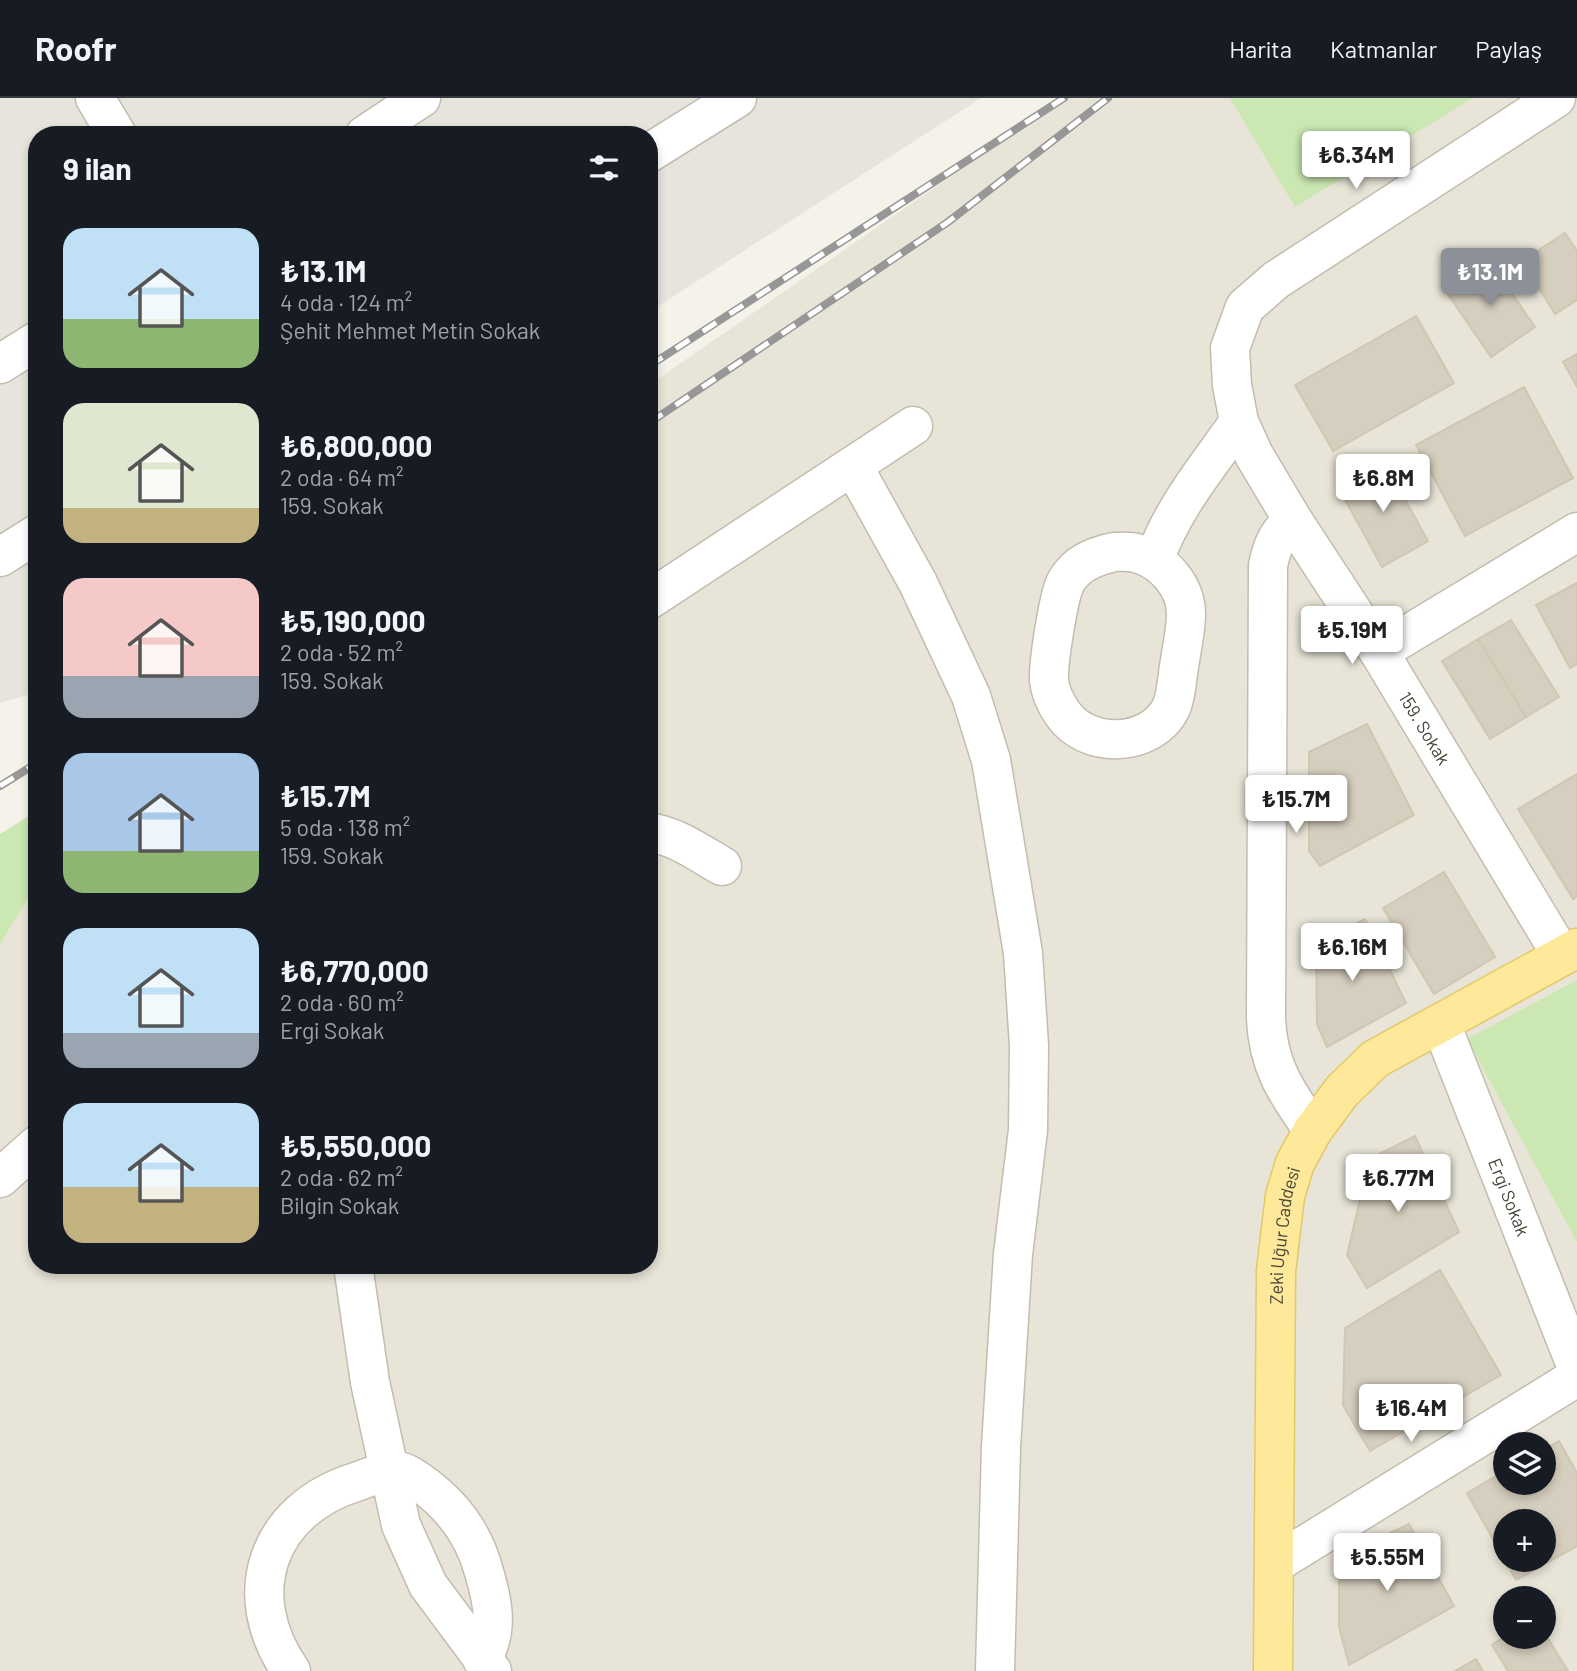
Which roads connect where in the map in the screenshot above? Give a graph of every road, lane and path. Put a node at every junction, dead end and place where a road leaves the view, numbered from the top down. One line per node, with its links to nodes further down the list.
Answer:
1 (95, 98): 5 (street)
2 (421, 98): 6 (street)
3 (737, 98): 7 (street)
4 (1556, 98): 10 (street, 159. Sokak)
5 (112, 126)
6 (379, 126)
7 (658, 147)
8 (28, 347): 9 (street)
9 (0, 364)
10 (1239, 422): 13 (street, 159. Sokak); 17 (street)
11 (913, 426): 12 (street)
12 (853, 466): 18 (street); 34 (street)
13 (1294, 522): 19 (street, 159. Sokak); 24 (street)
14 (1577, 532): 19 (street)
15 (28, 540): 16 (street)
16 (0, 557)
17 (1154, 560): 17 (street)
18 (658, 594)
19 (1379, 652): 22 (street, 159. Sokak)
20 (658, 833): 21 (street)
21 (722, 866)
22 (1570, 952): 23 (main road, Zeki Uğur Caddesi)
23 (1441, 1024): 24 (main road, Zeki Uğur Caddesi); 28 (street, Ergi Sokak)
24 (1313, 1130): 31 (main road, Zeki Uğur Caddesi)
25 (28, 1153): 26 (street)
26 (0, 1178)
27 (353, 1274): 30 (street)
28 (1577, 1368)
29 (1577, 1377): 31 (street)
30 (388, 1472): 32 (street); 32 (street); 33 (street)
31 (1276, 1563): 35 (main road, Zeki Uğur Caddesi)
32 (487, 1665)
33 (291, 1671)
34 (995, 1671)
35 (1273, 1671)

